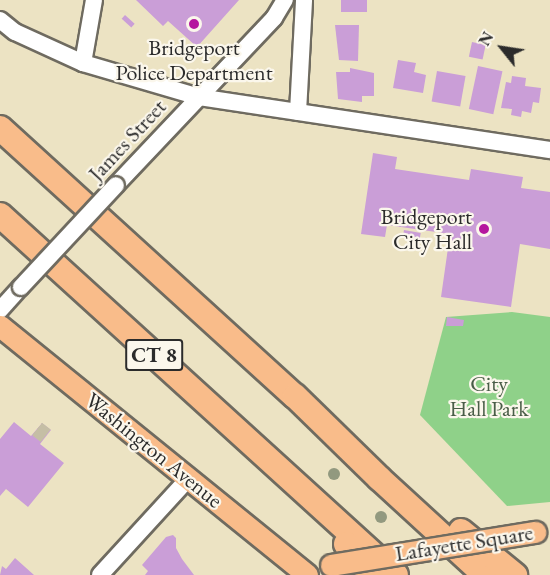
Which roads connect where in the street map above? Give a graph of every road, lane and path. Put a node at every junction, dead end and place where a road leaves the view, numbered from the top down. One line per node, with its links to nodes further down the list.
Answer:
1 (94, 0): 5 (street)
2 (285, 0): 6 (street, James Street)
3 (304, 0): 7 (street)
4 (0, 20): 5 (street)
5 (83, 63): 6 (street)
6 (199, 97): 7 (street); 11 (street, James Street, bridge)
7 (298, 111): 9 (street)
8 (0, 128): 13 (highway, CT 8)
9 (550, 150)
10 (0, 215): 15 (highway, CT 8)
11 (0, 310)
12 (0, 326): 14 (main road, Washington Avenue)
13 (295, 396): 21 (highway, CT 8); 22 (highway)
14 (189, 478): 17 (street); 18 (main road, Washington Avenue)
15 (308, 495): 19 (highway); 20 (highway, CT 8)
16 (542, 530): 18 (main road, Lafayette Square, bridge)
17 (100, 575)
18 (308, 575)
19 (370, 575)
20 (396, 575)
21 (485, 575)
22 (514, 575)

